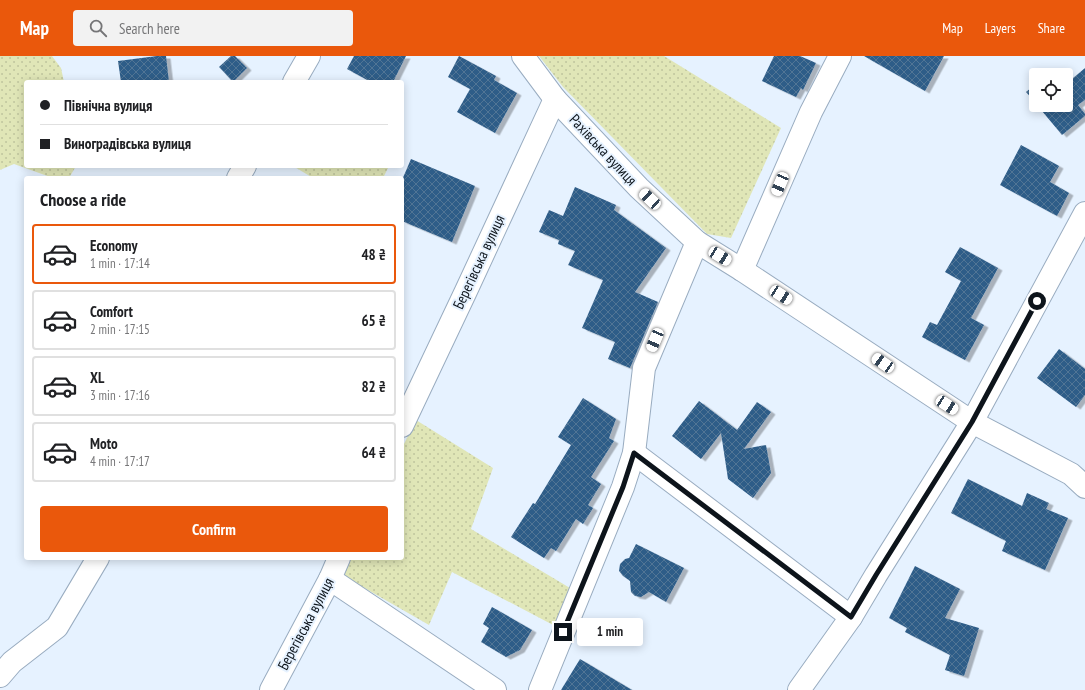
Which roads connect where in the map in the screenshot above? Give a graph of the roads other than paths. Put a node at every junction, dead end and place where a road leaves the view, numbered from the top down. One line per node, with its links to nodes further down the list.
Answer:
1 (309, 56): 4 (street)
2 (523, 56): 5 (street, Рахівська вулиця)
3 (840, 56): 8 (street)
4 (295, 80)
5 (555, 99): 7 (street, Рахівська вулиця); 9 (street, Берегівська вулиця)
6 (1085, 213): 10 (street)
7 (697, 242): 8 (street, Рахівська вулиця); 11 (street)
8 (742, 270): 10 (street, Рахівська вулиця)
9 (404, 422)
10 (972, 422): 12 (street, Рахівська вулиця); 16 (street)
11 (634, 453): 16 (street); 20 (street)
12 (1085, 487)
13 (97, 560): 17 (street)
14 (338, 560): 15 (street, Берегівська вулиця)
15 (330, 578): 18 (street, Берегівська вулиця); 19 (street)
16 (851, 617): 21 (street)
17 (0, 676)
18 (271, 690)
19 (495, 690)
20 (540, 690)
21 (799, 690)

